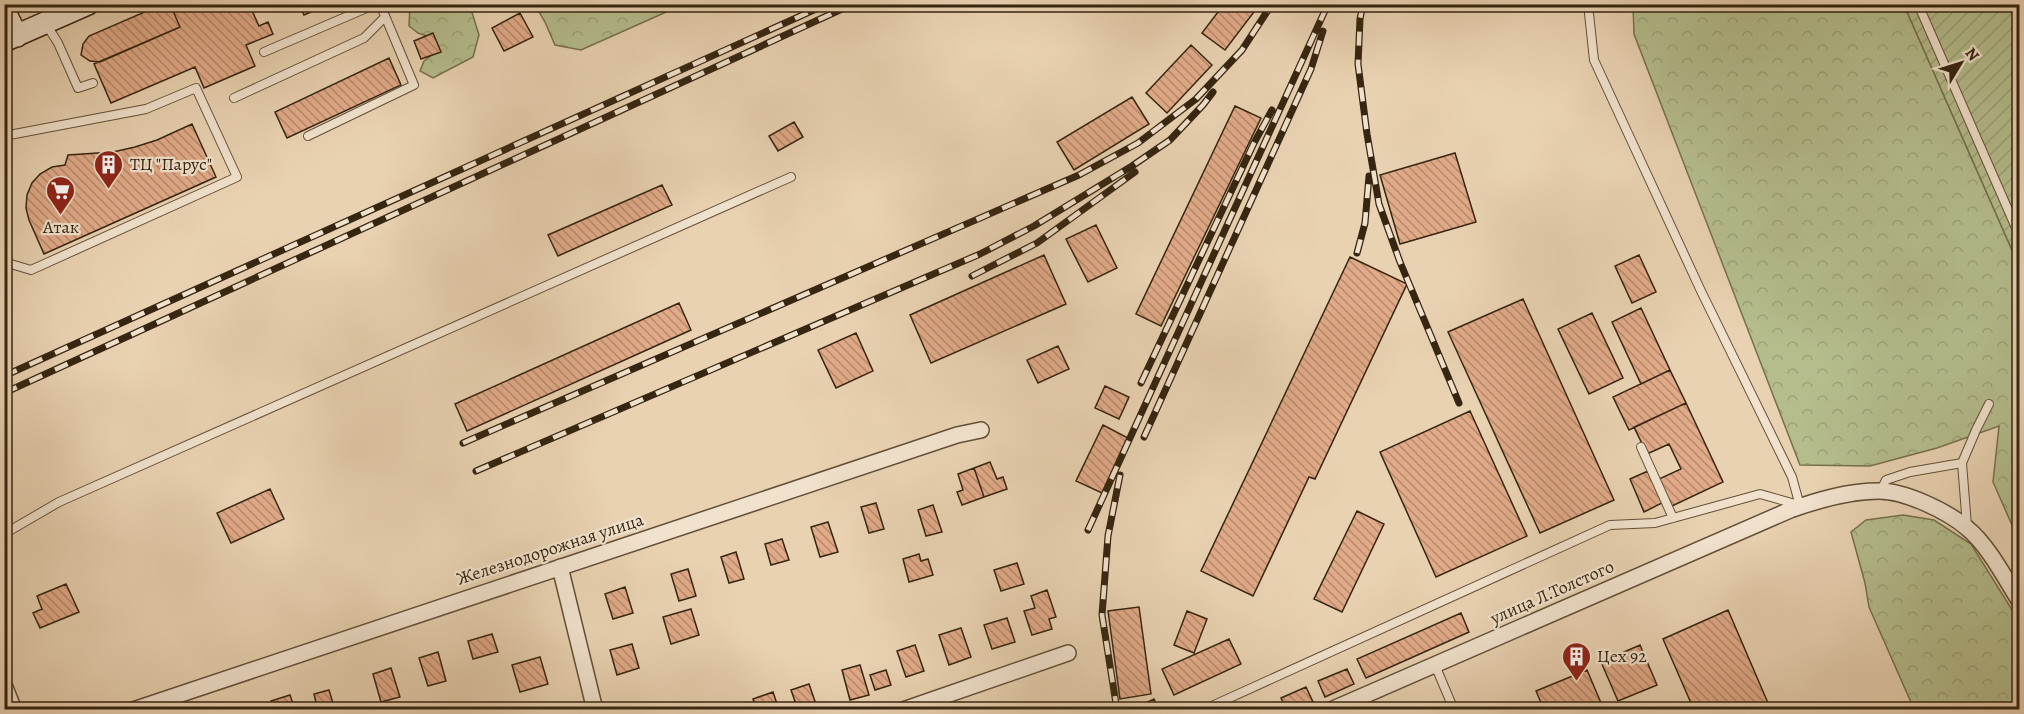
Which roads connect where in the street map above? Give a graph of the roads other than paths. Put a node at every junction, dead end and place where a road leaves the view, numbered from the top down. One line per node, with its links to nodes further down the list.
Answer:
1 (88, 4): 7 (street)
2 (378, 4): 6 (lane); 9 (lane)
3 (1588, 4): 22 (lane)
4 (1918, 4): 15 (lane)
5 (4, 10): 8 (street)
6 (385, 17): 11 (lane); 13 (lane)
7 (45, 23): 8 (street); 10 (lane)
8 (11, 39)
9 (264, 51)
10 (93, 83)
11 (234, 98)
12 (4, 136): 16 (lane)
13 (308, 136)
14 (791, 177): 25 (lane)
15 (2019, 237)
16 (4, 262)
17 (1989, 404): 20 (lane)
18 (981, 430): 26 (street, Железнодорожная улица)
19 (1641, 447): 23 (lane)
20 (1962, 463): 21 (lane); 24 (lane)
21 (1880, 491): 22 (street, улица Л.Толстого); 24 (street, улица Л.Толстого)
22 (1795, 508): 23 (lane); 29 (street, улица Л.Толстого)
23 (1673, 518): 35 (lane)
24 (1967, 528): 27 (street, улица Л.Толстого)
25 (4, 534)
26 (560, 567): 32 (street, Железнодорожная улица); 33 (street)
27 (2019, 602)
28 (1068, 653): 34 (street)
29 (1435, 665): 36 (street, улица Л.Толстого); 37 (lane)
30 (4, 685): 31 (street)
31 (14, 710)
32 (132, 710)
33 (595, 710)
34 (903, 710)
35 (1203, 710)
36 (1330, 710)
37 (1454, 710)

